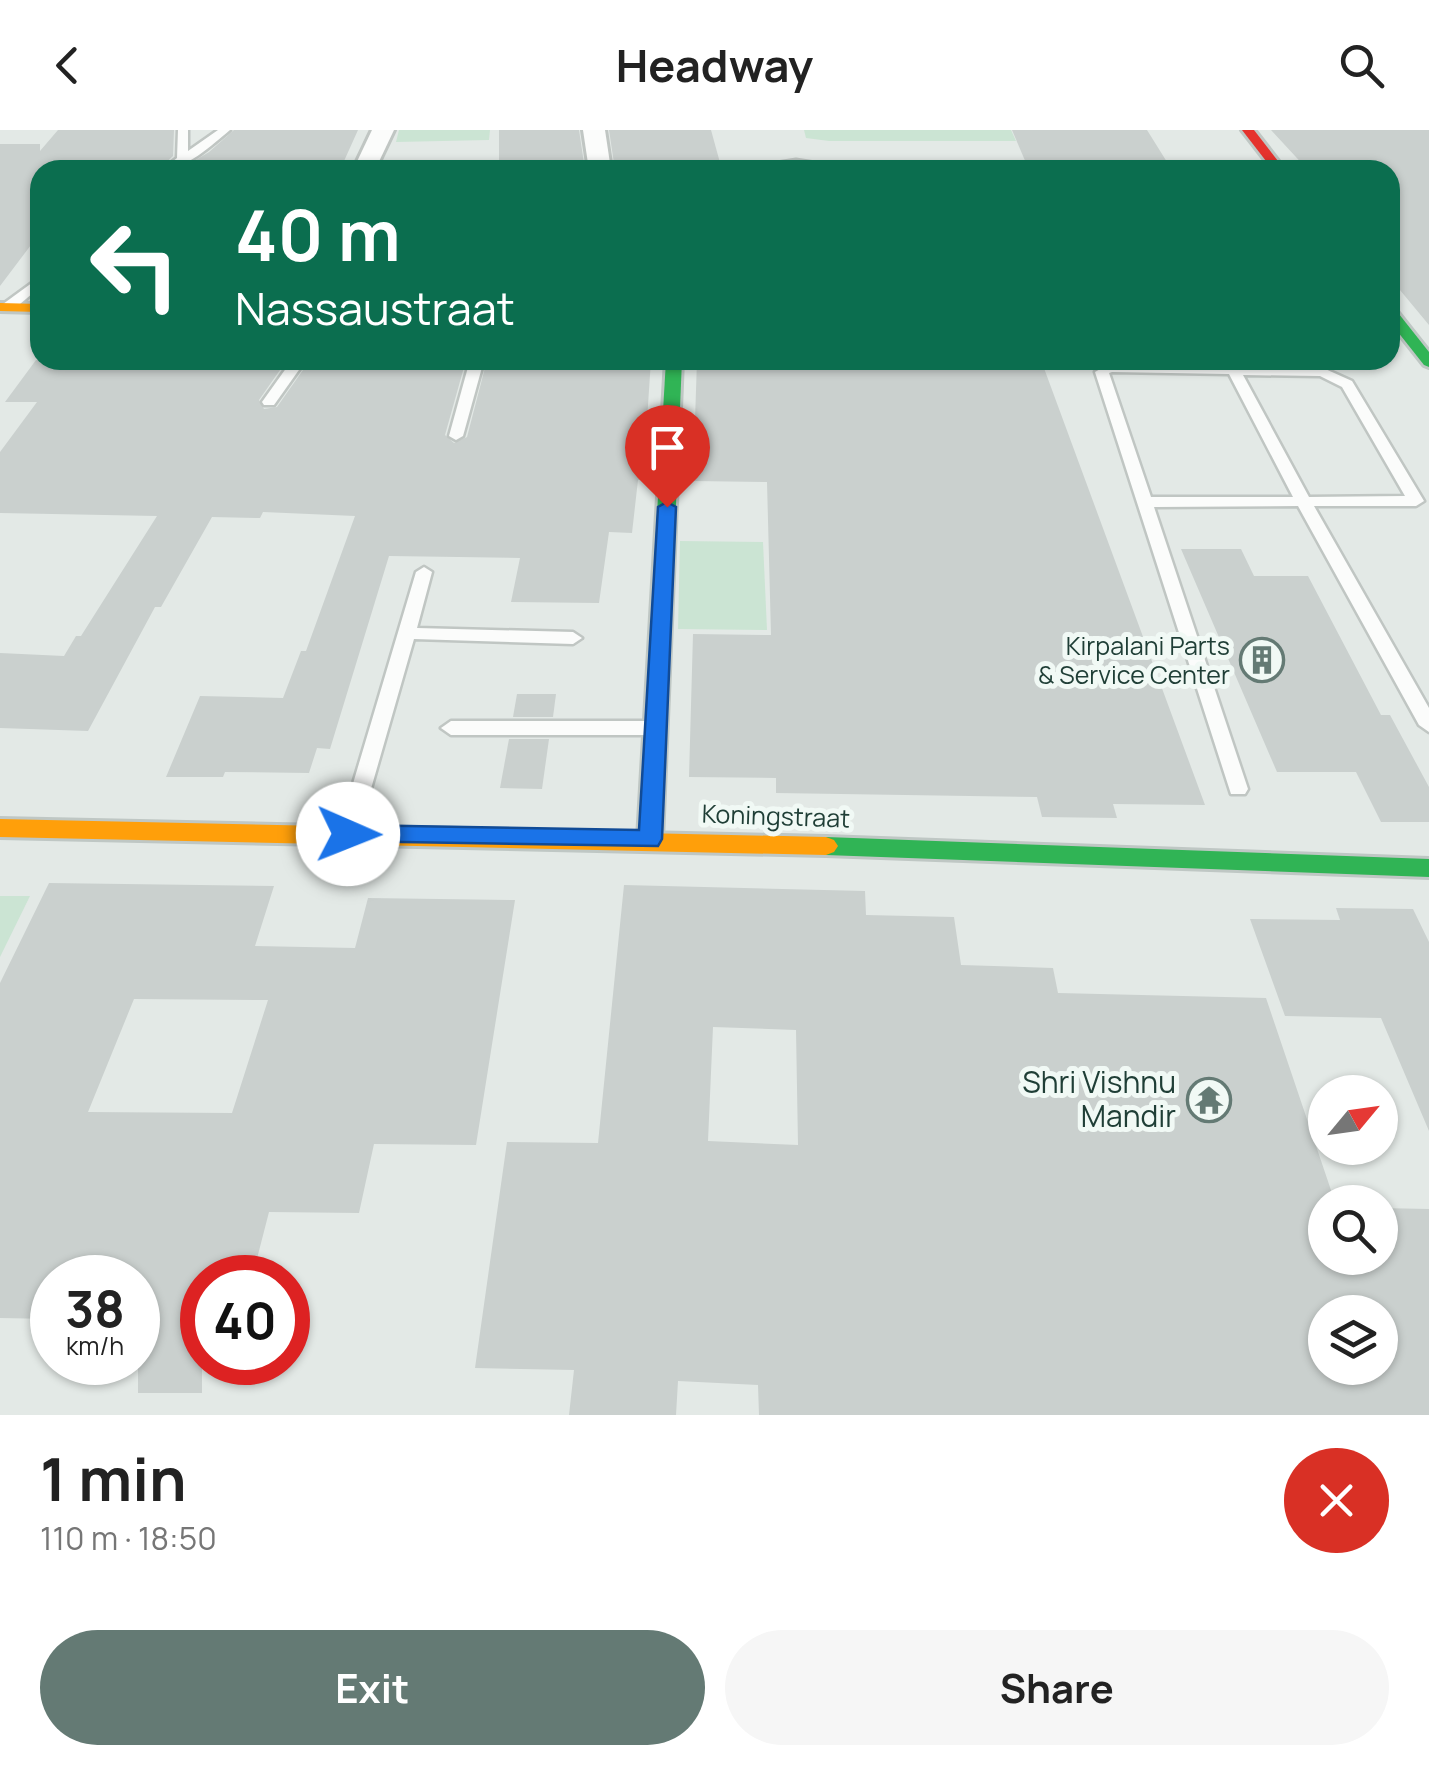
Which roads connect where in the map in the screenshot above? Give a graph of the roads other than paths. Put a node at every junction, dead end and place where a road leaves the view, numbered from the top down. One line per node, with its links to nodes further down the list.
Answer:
1 (183, 130): 6 (lane)
2 (225, 130): 6 (lane)
3 (383, 130): 7 (street)
4 (594, 130): 8 (street)
5 (1248, 130): 9 (street)
6 (182, 160)
7 (369, 160)
8 (598, 160)
9 (1271, 160)
10 (30, 288): 11 (lane)
11 (4, 307): 12 (street)
12 (30, 308)
13 (1400, 325): 15 (street)
14 (1400, 330): 16 (street)
15 (1429, 331)
16 (1429, 362)
17 (292, 370): 22 (lane)
18 (474, 370): 23 (lane)
19 (674, 370): 32 (street)
20 (1105, 370): 26 (lane)
21 (1234, 370): 24 (lane); 25 (lane)
22 (270, 402)
23 (456, 436)
24 (1303, 501): 25 (lane); 26 (lane); 30 (lane)
25 (1423, 501)
26 (1145, 502): 33 (lane)
27 (424, 572): 28 (lane)
28 (406, 632): 29 (lane); 35 (lane)
29 (573, 638)
30 (1429, 724)
31 (452, 728): 32 (lane)
32 (656, 728): 36 (street)
33 (1238, 788)
34 (0, 828): 35 (street, Koningstraat)
35 (348, 834): 36 (street, Koningstraat)
36 (650, 839): 37 (street, Koningstraat)
37 (1429, 868)

